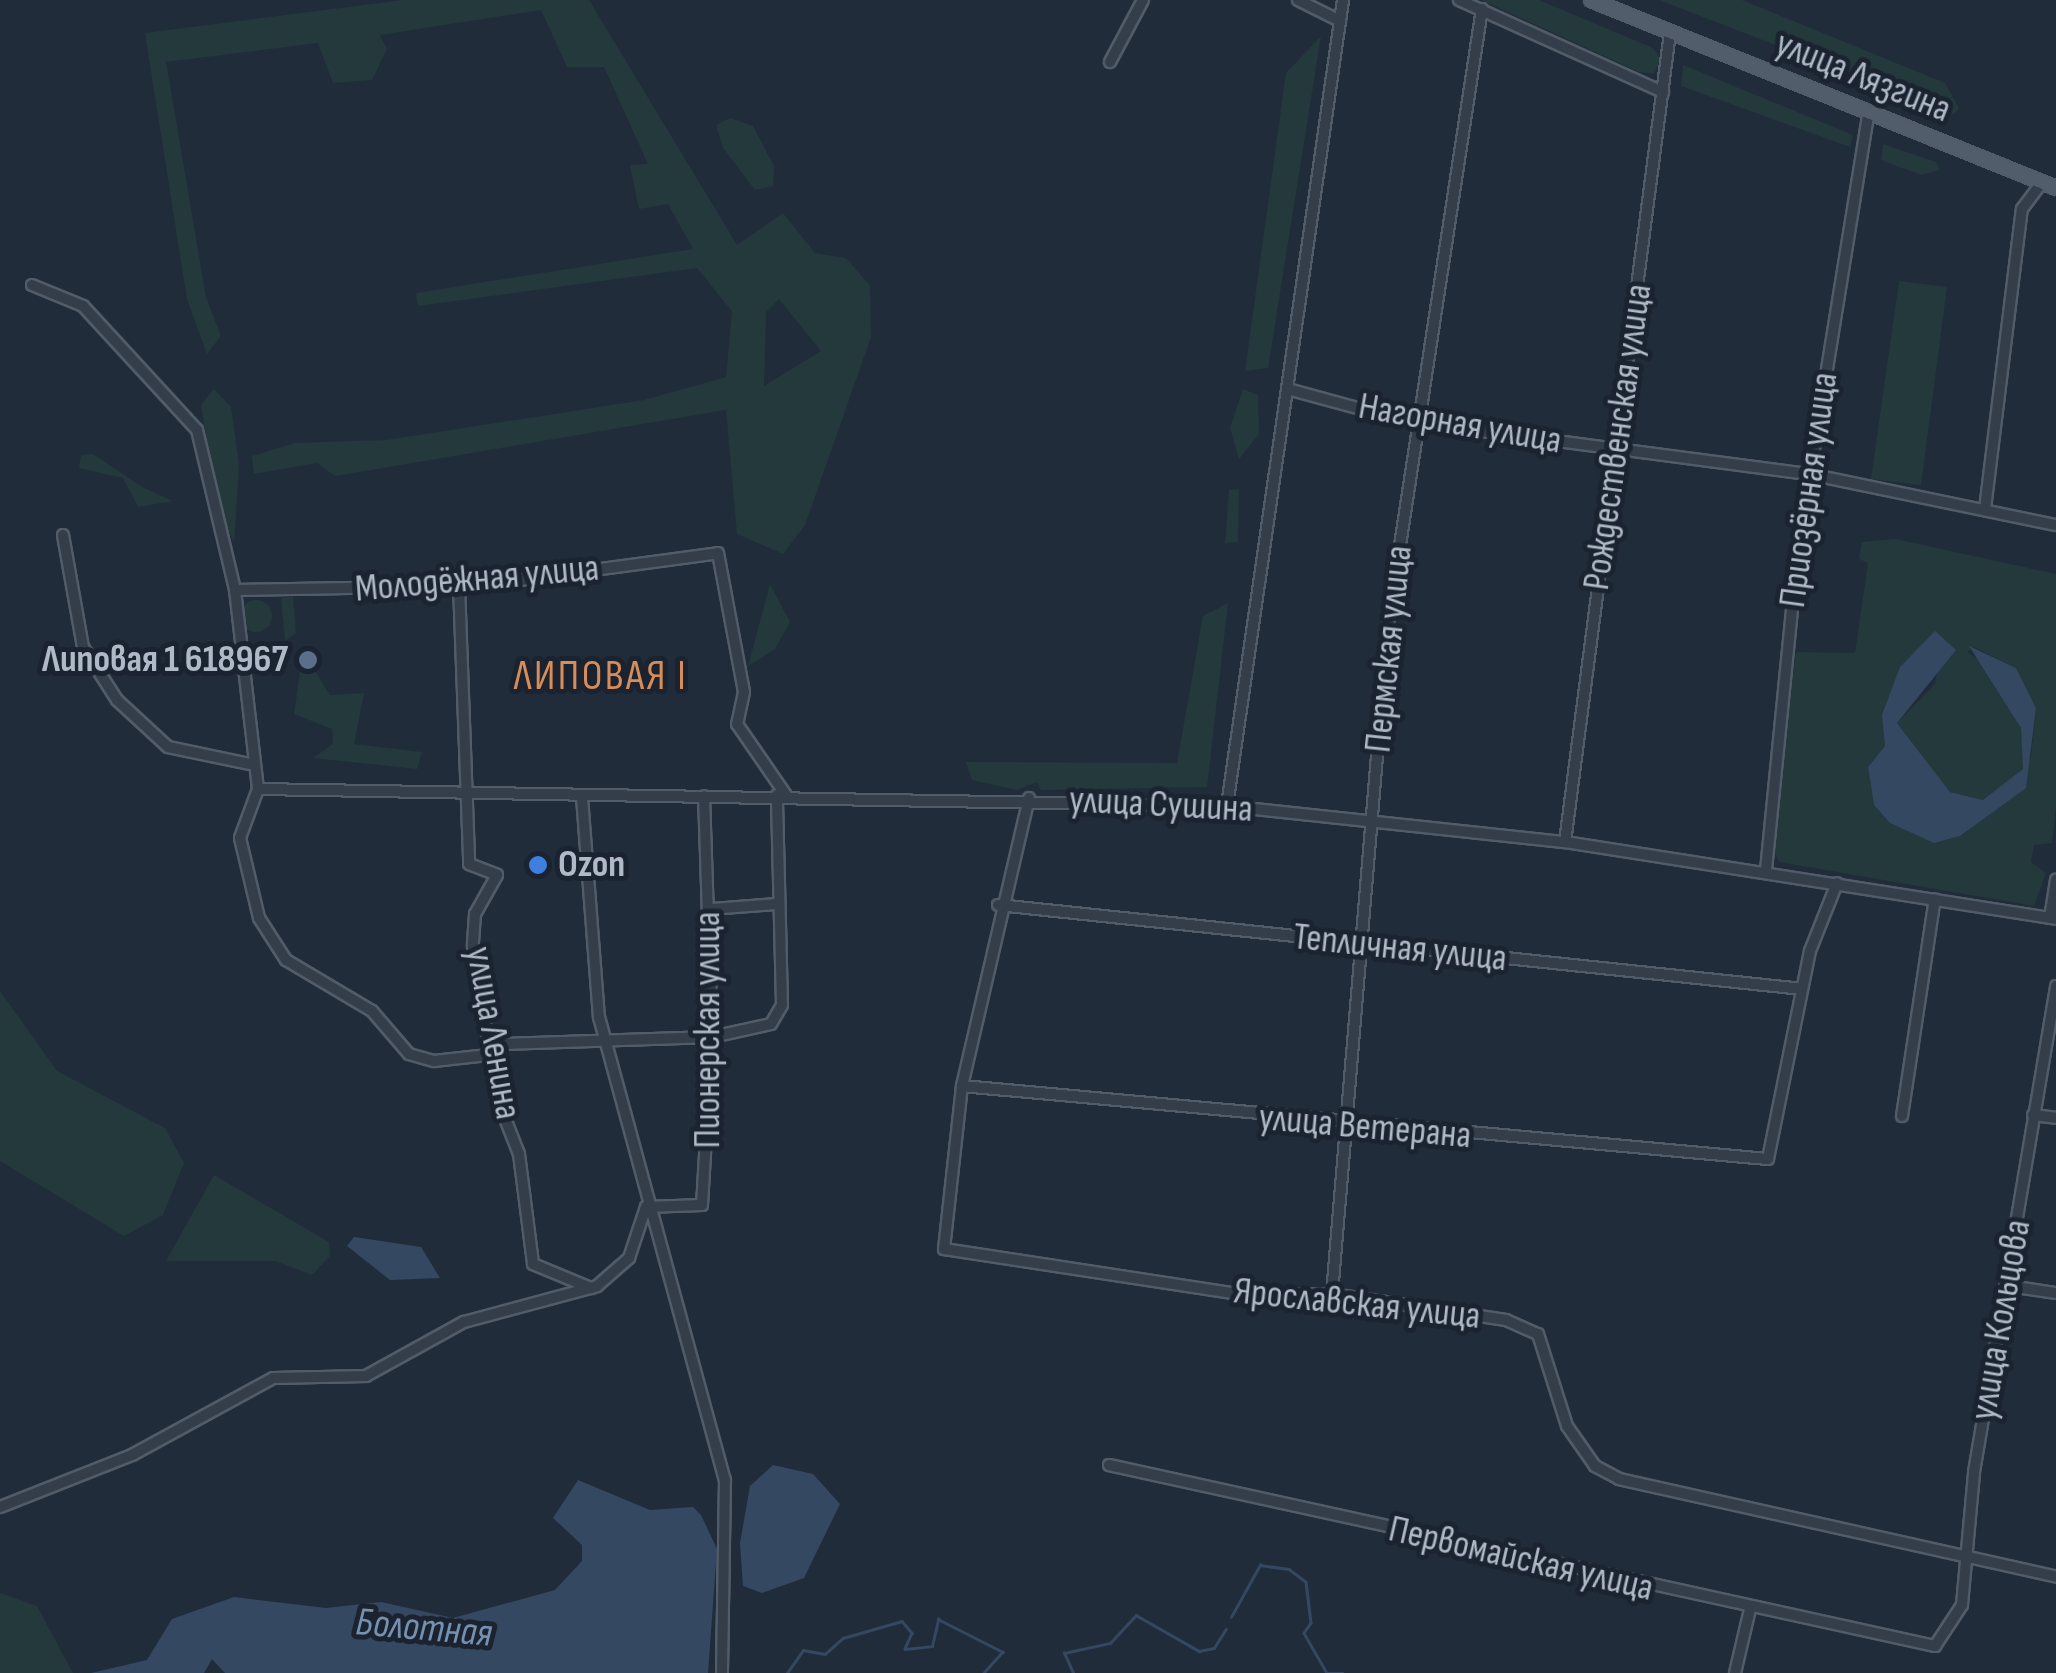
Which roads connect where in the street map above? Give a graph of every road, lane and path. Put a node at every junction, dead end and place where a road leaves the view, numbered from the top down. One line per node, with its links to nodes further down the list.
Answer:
1 (1142, 0): 9 (street)
2 (1298, 0): 7 (street)
3 (1343, 0): 7 (street)
4 (1458, 0): 6 (street)
5 (1591, 0): 8 (main road, улица Лязгина)
6 (1482, 9): 10 (street); 15 (street, Пермская улица)
7 (1340, 21): 14 (street)
8 (1670, 32): 10 (street, Рождественская улица); 11 (main road, улица Лязгина)
9 (1110, 62)
10 (1663, 92): 16 (street, Рождественская улица)
11 (1869, 112): 12 (main road, улица Лязгина); 17 (street, Приозёрная улица)
12 (2049, 185): 18 (street)
13 (32, 285): 22 (street)
14 (1292, 390): 15 (street, Нагорная улица); 30 (street)
15 (1418, 423): 16 (street, Нагорная улица); 31 (street, Пермская улица)
16 (1618, 449): 17 (street, Нагорная улица); 32 (street, Рождественская улица)
17 (1808, 474): 18 (street, Нагорная улица); 33 (street, Приозёрная улица)
18 (1985, 510): 19 (street, Нагорная улица)
19 (2056, 525)
20 (63, 535): 23 (street)
21 (459, 586): 22 (street, Молодёжная улица); 25 (street, улица Ленина); 26 (street, Молодёжная улица)
22 (235, 590): 23 (street)
23 (250, 764): 24 (street)
24 (258, 788): 25 (street, улица Сушина); 46 (street)
25 (469, 791): 27 (street, улица Сушина); 46 (street, улица Ленина)
26 (782, 795): 28 (street, улица Сушина); 29 (street, улица Сушина); 37 (street)
27 (582, 796): 28 (street, улица Сушина); 44 (street)
28 (704, 796): 39 (street, Пионерская улица)
29 (1029, 798): 30 (street, улица Сушина); 38 (street)
30 (1226, 806): 31 (street, улица Сушина)
31 (1373, 821): 32 (street, улица Сушина); 41 (street, Пермская улица)
32 (1565, 842): 33 (street, улица Сушина)
33 (1766, 870): 35 (street, улица Сушина)
34 (2056, 879): 40 (street)
35 (1838, 883): 36 (street, улица Сушина); 43 (street)
36 (1935, 900): 40 (street, улица Сушина); 49 (street)
37 (778, 904): 39 (street); 45 (street)
38 (998, 905): 41 (street, Тепличная улица); 47 (street)
39 (711, 908): 45 (street, Пионерская улица)
40 (2053, 919)
41 (1360, 944): 43 (street, Тепличная улица); 51 (street, Пермская улица)
42 (2056, 986): 48 (street, улица Кольцова)
43 (1802, 989): 51 (street, улица Ветерана)
44 (605, 1034): 45 (street); 46 (street); 52 (street)
45 (712, 1038): 52 (street, Пионерская улица)
46 (493, 1051): 54 (street, улица Ленина)
47 (962, 1086): 51 (street, улица Ветерана); 56 (street, Ярославская улица)
48 (2034, 1115): 50 (street); 53 (street, улица Кольцова)
49 (1902, 1116)
50 (2056, 1118)
51 (1344, 1127): 56 (street, Пермская улица)
52 (646, 1207): 54 (street); 63 (street)
53 (2008, 1286): 55 (street); 59 (street, улица Кольцова)
54 (590, 1288): 58 (street)
55 (2056, 1292)
56 (1332, 1294): 59 (street, Ярославская улица)
57 (1110, 1465): 61 (street, Первомайская улица)
58 (0, 1507)
59 (1968, 1562): 60 (street, Ярославская улица); 62 (street, улица Кольцова)
60 (2056, 1577)
61 (1750, 1609): 62 (street, Первомайская улица); 64 (street)
62 (1935, 1646)
63 (722, 1672)
64 (1735, 1673)

